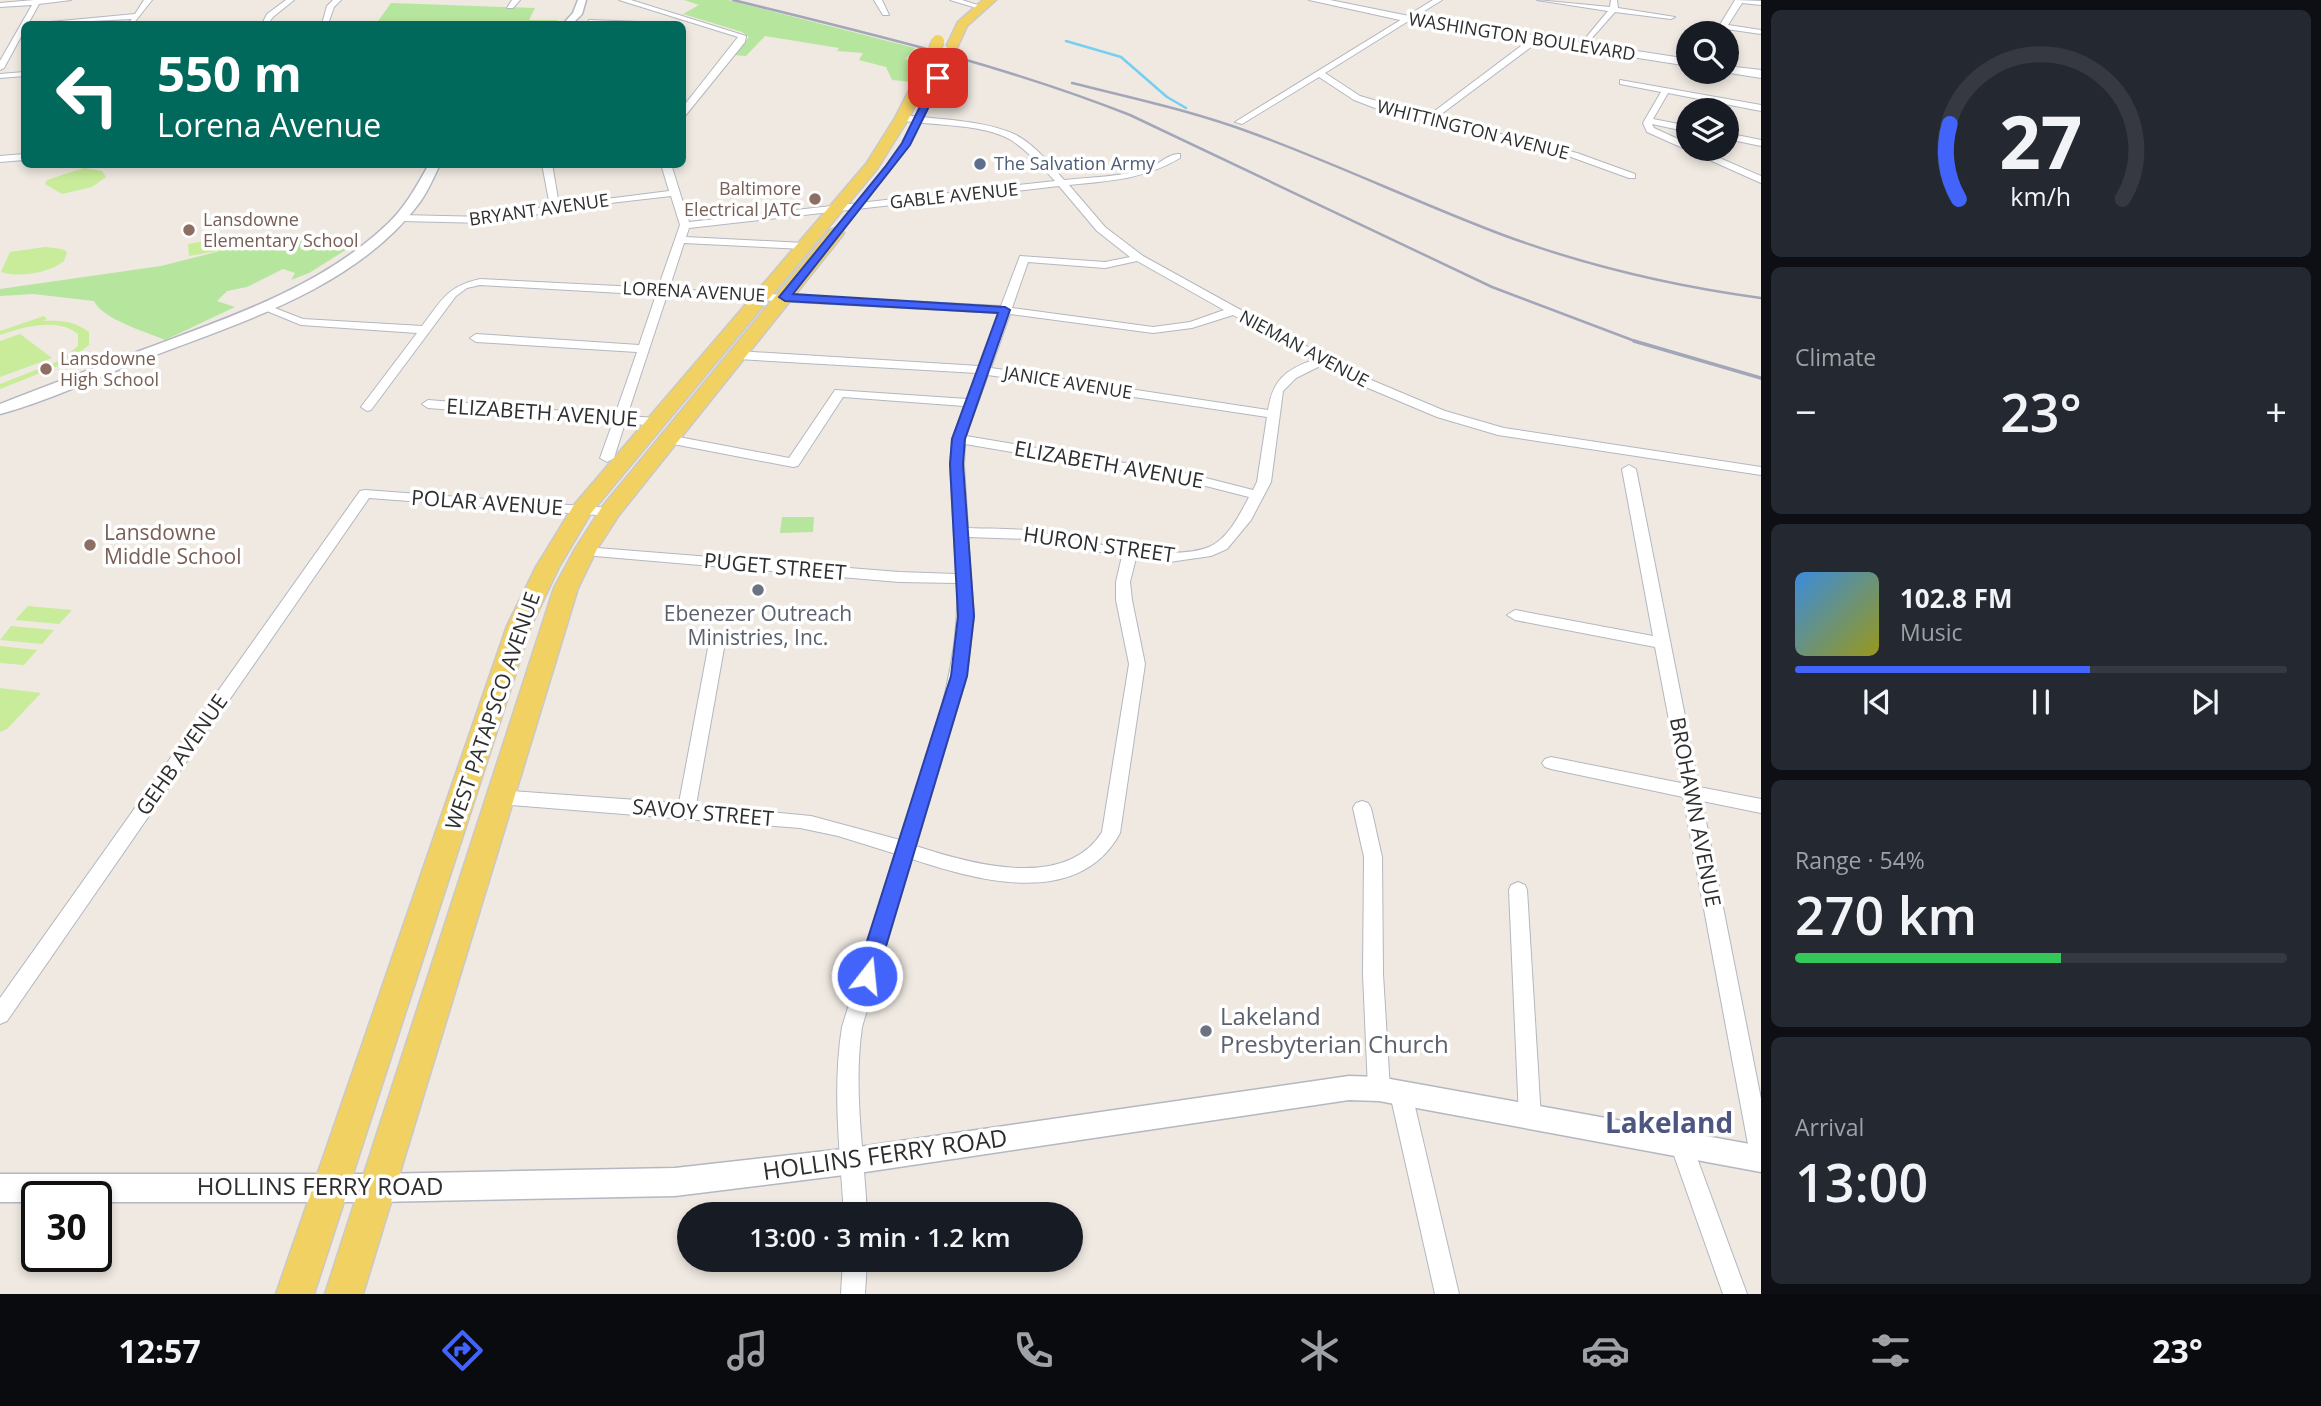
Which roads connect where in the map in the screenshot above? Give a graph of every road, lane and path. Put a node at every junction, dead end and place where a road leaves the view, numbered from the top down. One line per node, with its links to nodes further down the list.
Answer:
1 (67, 0): 12 (street)
2 (148, 0): 19 (street)
3 (290, 0): 26 (street)
4 (337, 0): 27 (street)
5 (582, 0): 28 (street)
6 (623, 0): 18 (street)
7 (878, 0): 17 (street)
8 (1314, 0): 21 (main road, WASHINGTON BOULEVARD)
9 (1438, 0): 21 (street)
10 (1541, 0): 14 (street)
11 (1740, 0): 15 (street); 29 (street)
12 (37, 1): 16 (street); 23 (street)
13 (973, 2): 36 (main road, WEST PATAPSCO AVENUE); 36 (main road, WEST PATAPSCO AVENUE)
14 (1614, 4): 20 (street); 37 (street)
15 (1761, 4)
16 (0, 5)
17 (886, 13)
18 (674, 14): 22 (street); 32 (street)
19 (137, 16): 24 (street); 25 (street)
20 (1671, 17)
21 (1409, 19): 34 (main road, WASHINGTON BOULEVARD); 43 (street)
22 (655, 20)
23 (26, 21)
24 (72, 21)
25 (133, 21)
26 (267, 21)
27 (326, 21)
28 (570, 21)
29 (1727, 21)
30 (21, 30): 39 (street)
31 (1739, 31): 33 (street)
32 (735, 32): 35 (street); 50 (street)
33 (1761, 32)
34 (1536, 39): 37 (main road, WASHINGTON BOULEVARD); 54 (street)
35 (726, 43)
36 (944, 45): 53 (main road, WEST PATAPSCO AVENUE)
37 (1583, 46): 40 (main road, WASHINGTON BOULEVARD)
38 (21, 49): 39 (street)
39 (10, 50): 41 (street)
40 (1676, 61)
41 (1, 64)
42 (1739, 71): 45 (main road)
43 (1319, 73): 54 (street, WHITTINGTON AVENUE); 56 (street)
44 (21, 74): 46 (street)
45 (1761, 75)
46 (0, 76)
47 (1623, 82): 49 (street)
48 (691, 86): 50 (street)
49 (1666, 90): 51 (street); 55 (street)
50 (697, 96): 52 (street)
51 (1761, 108)
52 (686, 109)
53 (911, 119): 68 (street, NIEMAN AVENUE); 70 (main road, WEST PATAPSCO AVENUE)
54 (1428, 120): 67 (street, WHITTINGTON AVENUE)
55 (1648, 121): 57 (street); 66 (street)
56 (1239, 122)
57 (1676, 126)
58 (1739, 138): 59 (street)
59 (1761, 143)
60 (1177, 156): 68 (street, GABLE AVENUE)
61 (21, 157): 62 (street)
62 (0, 159)
63 (433, 168): 72 (street)
64 (548, 168): 71 (street)
65 (667, 168): 69 (street)
66 (1758, 175)
67 (1632, 176)
68 (1062, 184): 70 (street, GABLE AVENUE); 76 (street, NIEMAN AVENUE)
69 (676, 193): 71 (street, BRYANT AVENUE); 73 (street)
70 (846, 208): 73 (street, GABLE AVENUE); 75 (main road, WEST PATAPSCO AVENUE); 78 (main road, WEST PATAPSCO AVENUE)
71 (555, 209): 72 (street, BRYANT AVENUE)
72 (401, 218): 79 (street)
73 (685, 225): 74 (street)
74 (681, 240): 75 (street); 77 (street)
75 (804, 246): 78 (main road, WEST PATAPSCO AVENUE)
76 (1139, 258): 80 (street); 81 (street, NIEMAN AVENUE)
77 (664, 291): 78 (street, LORENA AVENUE); 82 (street, LORENA AVENUE); 84 (street)
78 (773, 297): 80 (street, LORENA AVENUE); 85 (main road, WEST PATAPSCO AVENUE); 94 (main road, WEST PATAPSCO AVENUE)
79 (264, 307): 82 (street); 91 (street)
80 (1005, 310): 81 (street, LORENA AVENUE); 87 (street)
81 (1233, 311): 86 (street, NIEMAN AVENUE)
82 (425, 330): 90 (street, LORENA AVENUE)
83 (476, 338): 84 (street)
84 (644, 349): 93 (street)
85 (737, 355): 87 (street, JANICE AVENUE); 94 (main road, WEST PATAPSCO AVENUE)
86 (1323, 360): 92 (street); 98 (street, NIEMAN AVENUE)
87 (982, 370): 88 (street); 92 (street, JANICE AVENUE)
88 (970, 403): 94 (street, ELIZABETH AVENUE); 95 (street)
89 (428, 404): 93 (street, ELIZABETH AVENUE)
90 (367, 407)
91 (0, 409)
92 (1272, 414): 100 (street)
93 (620, 419): 94 (street, ELIZABETH AVENUE); 96 (street)
94 (662, 430): 101 (main road, WEST PATAPSCO AVENUE); 102 (main road, WEST PATAPSCO AVENUE)
95 (959, 439): 100 (street, ELIZABETH AVENUE); 103 (street)
96 (607, 458)
97 (1629, 469): 108 (street, BROHAWN AVENUE)
98 (1761, 471)
99 (365, 494): 101 (street, POLAR AVENUE); 118 (street, GEHB AVENUE)
100 (1258, 495): 105 (street, HURON STREET)
101 (582, 510): 102 (street, POLAR AVENUE); 125 (main road, WEST PATAPSCO AVENUE)
102 (610, 512): 104 (main road, WEST PATAPSCO AVENUE)
103 (962, 532): 105 (street, HURON STREET); 106 (street)
104 (586, 549): 106 (street, PUGET STREET); 112 (main road, WEST PATAPSCO AVENUE)
105 (1130, 554): 116 (street, SAVOY STREET)
106 (964, 579): 116 (street)
107 (1515, 615): 108 (street)
108 (1662, 643): 111 (street, BROHAWN AVENUE)
109 (716, 648): 115 (street)
110 (1551, 763): 111 (street)
111 (1690, 791): 113 (street); 122 (street, BROHAWN AVENUE)
112 (498, 797): 115 (street, SAVOY STREET); 126 (main road, WEST PATAPSCO AVENUE)
113 (1761, 806)
114 (1362, 808): 119 (street)
115 (686, 811): 116 (street, SAVOY STREET)
116 (904, 850): 123 (street)
117 (1518, 890): 120 (street)
118 (0, 1015)
119 (1390, 1091): 120 (street, HOLLINS FERRY ROAD); 123 (street, HOLLINS FERRY ROAD); 132 (street)
120 (1530, 1118): 121 (street, HOLLINS FERRY ROAD)
121 (1682, 1147): 122 (street, HOLLINS FERRY ROAD); 133 (street)
122 (1761, 1157)
123 (852, 1161): 126 (street, HOLLINS FERRY ROAD); 127 (street)
124 (0, 1188): 125 (street, HOLLINS FERRY ROAD)
125 (331, 1188): 126 (street, HOLLINS FERRY ROAD); 129 (main road, WEST PATAPSCO AVENUE)
126 (377, 1188): 130 (main road, WEST PATAPSCO AVENUE)
127 (854, 1202)
128 (854, 1272): 131 (street)
129 (295, 1294)
130 (344, 1294)
131 (853, 1294)
132 (1447, 1294)
133 (1735, 1294)

